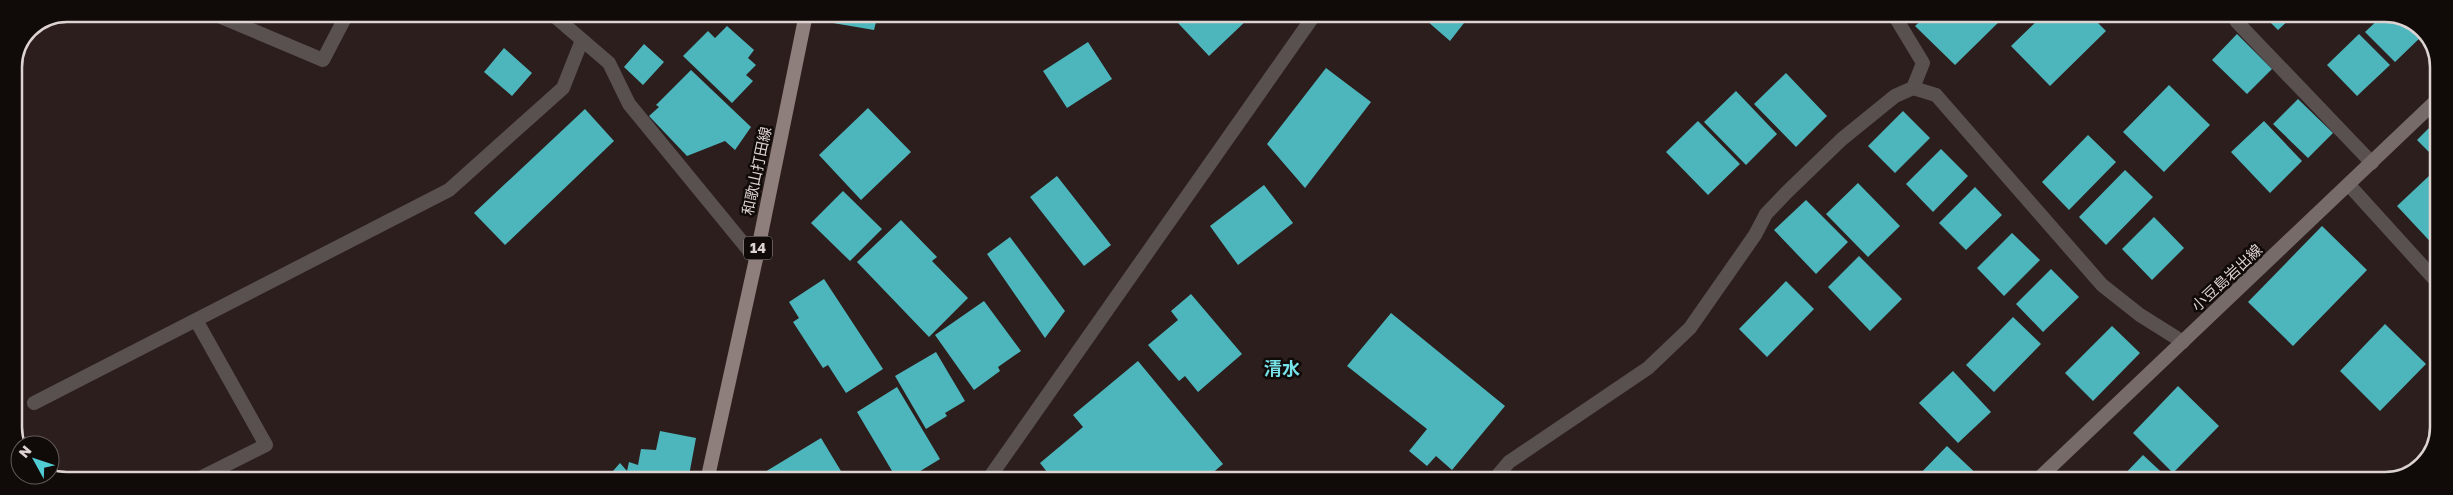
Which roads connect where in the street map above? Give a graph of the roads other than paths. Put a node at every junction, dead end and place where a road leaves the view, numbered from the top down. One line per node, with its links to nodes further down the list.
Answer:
1 (233, 22): 2 (street)
2 (344, 22)
3 (561, 22): 8 (street)
4 (804, 22): 13 (main road, 和歌山打田線 / 14)
5 (1309, 22): 20 (street)
6 (1899, 22): 9 (street)
7 (2237, 22): 11 (street)
8 (582, 40): 13 (street); 15 (street)
9 (1913, 88): 16 (street); 21 (street)
10 (2430, 107): 11 (main road, 小豆島岩出線)
11 (2372, 163): 12 (main road, 小豆島岩出線)
12 (2349, 185): 14 (street); 16 (main road, 小豆島岩出線)
13 (756, 259): 19 (main road, 和歌山打田線 / 14)
14 (2430, 274)
15 (196, 320): 17 (street); 18 (street)
16 (2183, 342): 22 (main road, 小豆島岩出線)
17 (34, 403)
18 (212, 472)
19 (709, 472)
20 (993, 472)
21 (1501, 472)
22 (2046, 472)

